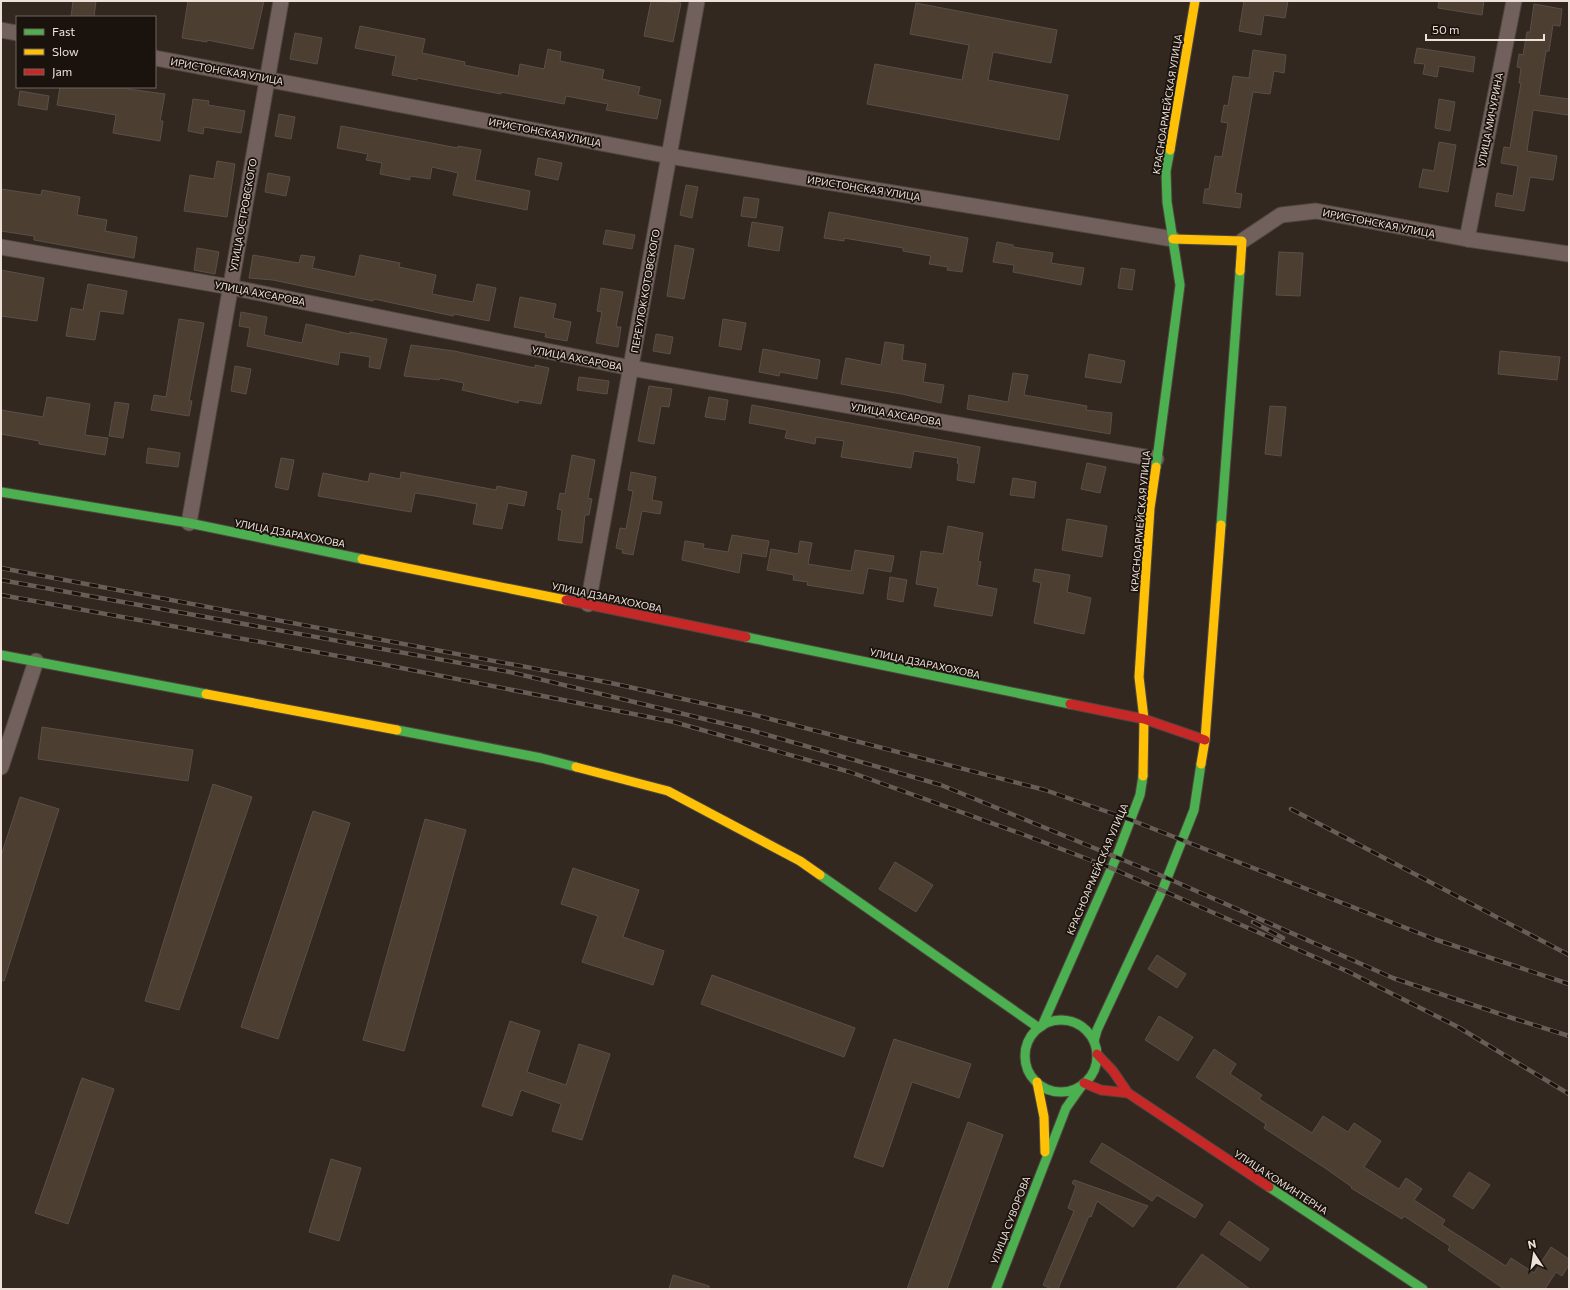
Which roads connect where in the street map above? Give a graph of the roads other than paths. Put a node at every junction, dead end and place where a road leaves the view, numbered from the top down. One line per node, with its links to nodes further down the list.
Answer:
1 (281, 1): 8 (street, УЛИЦА ОСТРОВСКОГО)
2 (697, 1): 9 (street, ПЕРЕУЛОК КОТОВСКОГО)
3 (1195, 1): 10 (street, КРАСНОАРМЕЙСКАЯ УЛИЦА)
4 (1514, 1): 11 (street, УЛИЦА МИЧУРИНА)
5 (1, 30): 6 (street)
6 (16, 33)
7 (156, 58): 8 (street, ИРИСТОНСКАЯ УЛИЦА)
8 (266, 78): 9 (street, ИРИСТОНСКАЯ УЛИЦА); 15 (street, УЛИЦА ОСТРОВСКОГО)
9 (669, 156): 10 (street, ИРИСТОНСКАЯ УЛИЦА); 16 (street, ПЕРЕУЛОК КОТОВСКОГО)
10 (1173, 239): 12 (street, ИРИСТОНСКАЯ УЛИЦА); 17 (street, КРАСНОАРМЕЙСКАЯ УЛИЦА)
11 (1467, 239): 12 (street, ИРИСТОНСКАЯ УЛИЦА); 14 (street, ИРИСТОНСКАЯ УЛИЦА)
12 (1242, 241): 24 (street)
13 (1, 247): 15 (street, УЛИЦА АХСАРОВА)
14 (1569, 254)
15 (230, 287): 16 (street, УЛИЦА АХСАРОВА); 19 (street, УЛИЦА ОСТРОВСКОГО)
16 (631, 368): 17 (street, УЛИЦА АХСАРОВА); 20 (street, ПЕРЕУЛОК КОТОВСКОГО)
17 (1156, 459): 23 (street, КРАСНОАРМЕЙСКАЯ УЛИЦА)
18 (1, 492): 19 (street, УЛИЦА ДЗАРАХОХОВА)
19 (188, 524): 20 (street, УЛИЦА ДЗАРАХОХОВА)
20 (588, 604): 23 (street, УЛИЦА ДЗАРАХОХОВА)
21 (1, 655): 22 (street)
22 (36, 661): 25 (street); 26 (street)
23 (1144, 719): 24 (street, УЛИЦА ДЗАРАХОХОВА); 28 (street, КРАСНОАРМЕЙСКАЯ УЛИЦА)
24 (1205, 740): 30 (street)
25 (1, 767)
26 (999, 1001): 27 (street); 28 (street)
27 (1010, 1021)
28 (1040, 1027): 30 (street); 31 (street, КРАСНОАРМЕЙСКАЯ УЛИЦА)
29 (1018, 1035): 31 (street)
30 (1094, 1041): 32 (street)
31 (1026, 1048): 33 (street)
32 (1097, 1054): 34 (street); 35 (street, УЛИЦА КОМИНТЕРНА)
33 (1037, 1082): 34 (street); 36 (street, УЛИЦА СУВОРОВА)
34 (1084, 1083): 35 (street, УЛИЦА КОМИНТЕРНА); 36 (street, УЛИЦА СУВОРОВА)
35 (1128, 1093): 38 (street, УЛИЦА КОМИНТЕРНА)
36 (1046, 1158): 37 (street, УЛИЦА СУВОРОВА)
37 (996, 1289)
38 (1423, 1289)

